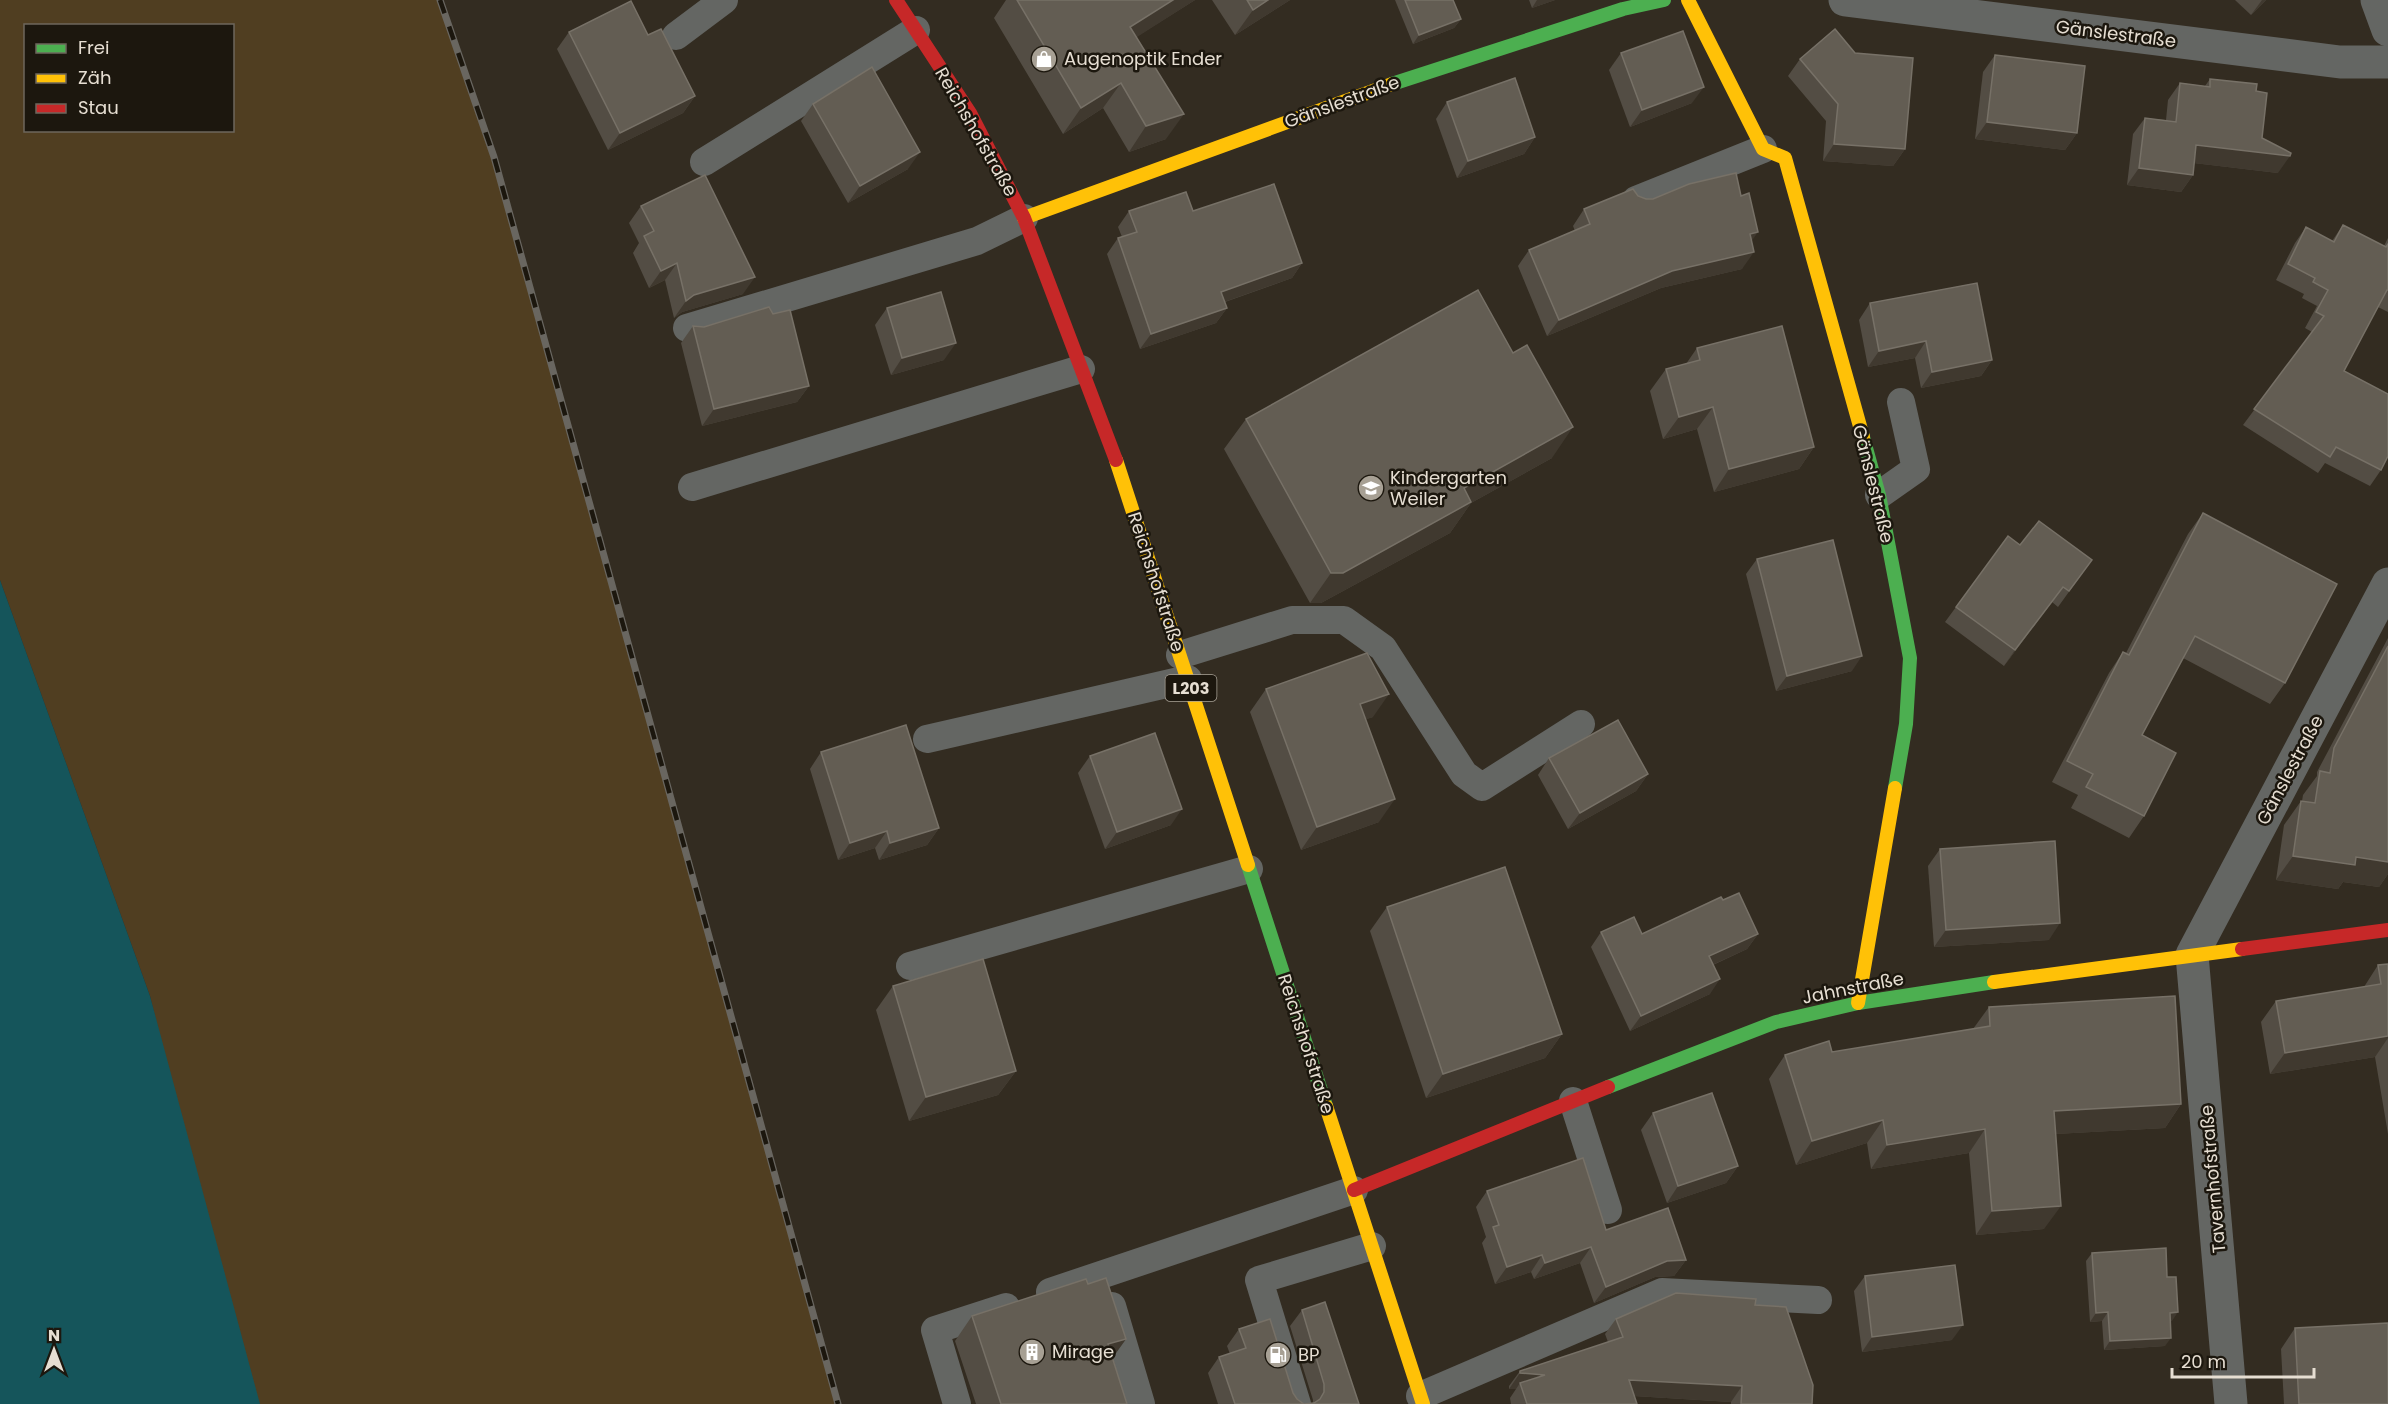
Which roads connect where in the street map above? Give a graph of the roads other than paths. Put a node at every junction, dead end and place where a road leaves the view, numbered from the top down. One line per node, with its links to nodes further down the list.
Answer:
1 (724, 0): 9 (lane)
2 (896, 0): 7 (street, Reichshofstraße / L203)
3 (1664, 0): 14 (street, Gänslestraße)
4 (1688, 0): 11 (street)
5 (1845, 0): 10 (street, Gänslestraße)
6 (2377, 0): 8 (street)
7 (916, 30): 12 (lane); 14 (street, Reichshofstraße / L203)
8 (2388, 30)
9 (676, 36)
10 (2388, 62)
11 (1763, 149): 13 (lane); 19 (street, Gänslestraße)
12 (704, 162)
13 (1636, 200)
14 (1024, 218): 15 (lane); 16 (street, Reichshofstraße / L203)
15 (687, 328)
16 (1081, 369): 18 (lane); 21 (street, Reichshofstraße / L203)
17 (1901, 402): 19 (lane)
18 (692, 487)
19 (1879, 495): 28 (street, Gänslestraße)
20 (2388, 584): 26 (street, Gänslestraße)
21 (1184, 667): 22 (lane); 23 (lane); 24 (street, Reichshofstraße / L203)
22 (1581, 724)
23 (927, 739)
24 (1249, 869): 27 (lane); 30 (street, Reichshofstraße / L203)
25 (2388, 930): 26 (street, Jahnstraße)
26 (2192, 955): 28 (street, Jahnstraße); 39 (street, Tavernhofstraße)
27 (910, 966)
28 (1858, 1003): 29 (street, Jahnstraße)
29 (1573, 1101): 30 (street, Jahnstraße); 31 (lane)
30 (1354, 1191): 32 (street, Reichshofstraße / L203); 33 (lane)
31 (1608, 1210)
32 (1372, 1246): 35 (street, Reichshofstraße / L203); 38 (lane)
33 (1103, 1275): 36 (lane); 37 (lane)
34 (1818, 1300): 35 (lane)
35 (1422, 1400)
36 (957, 1404)
37 (1141, 1404)
38 (1298, 1404)
39 (2231, 1404)

